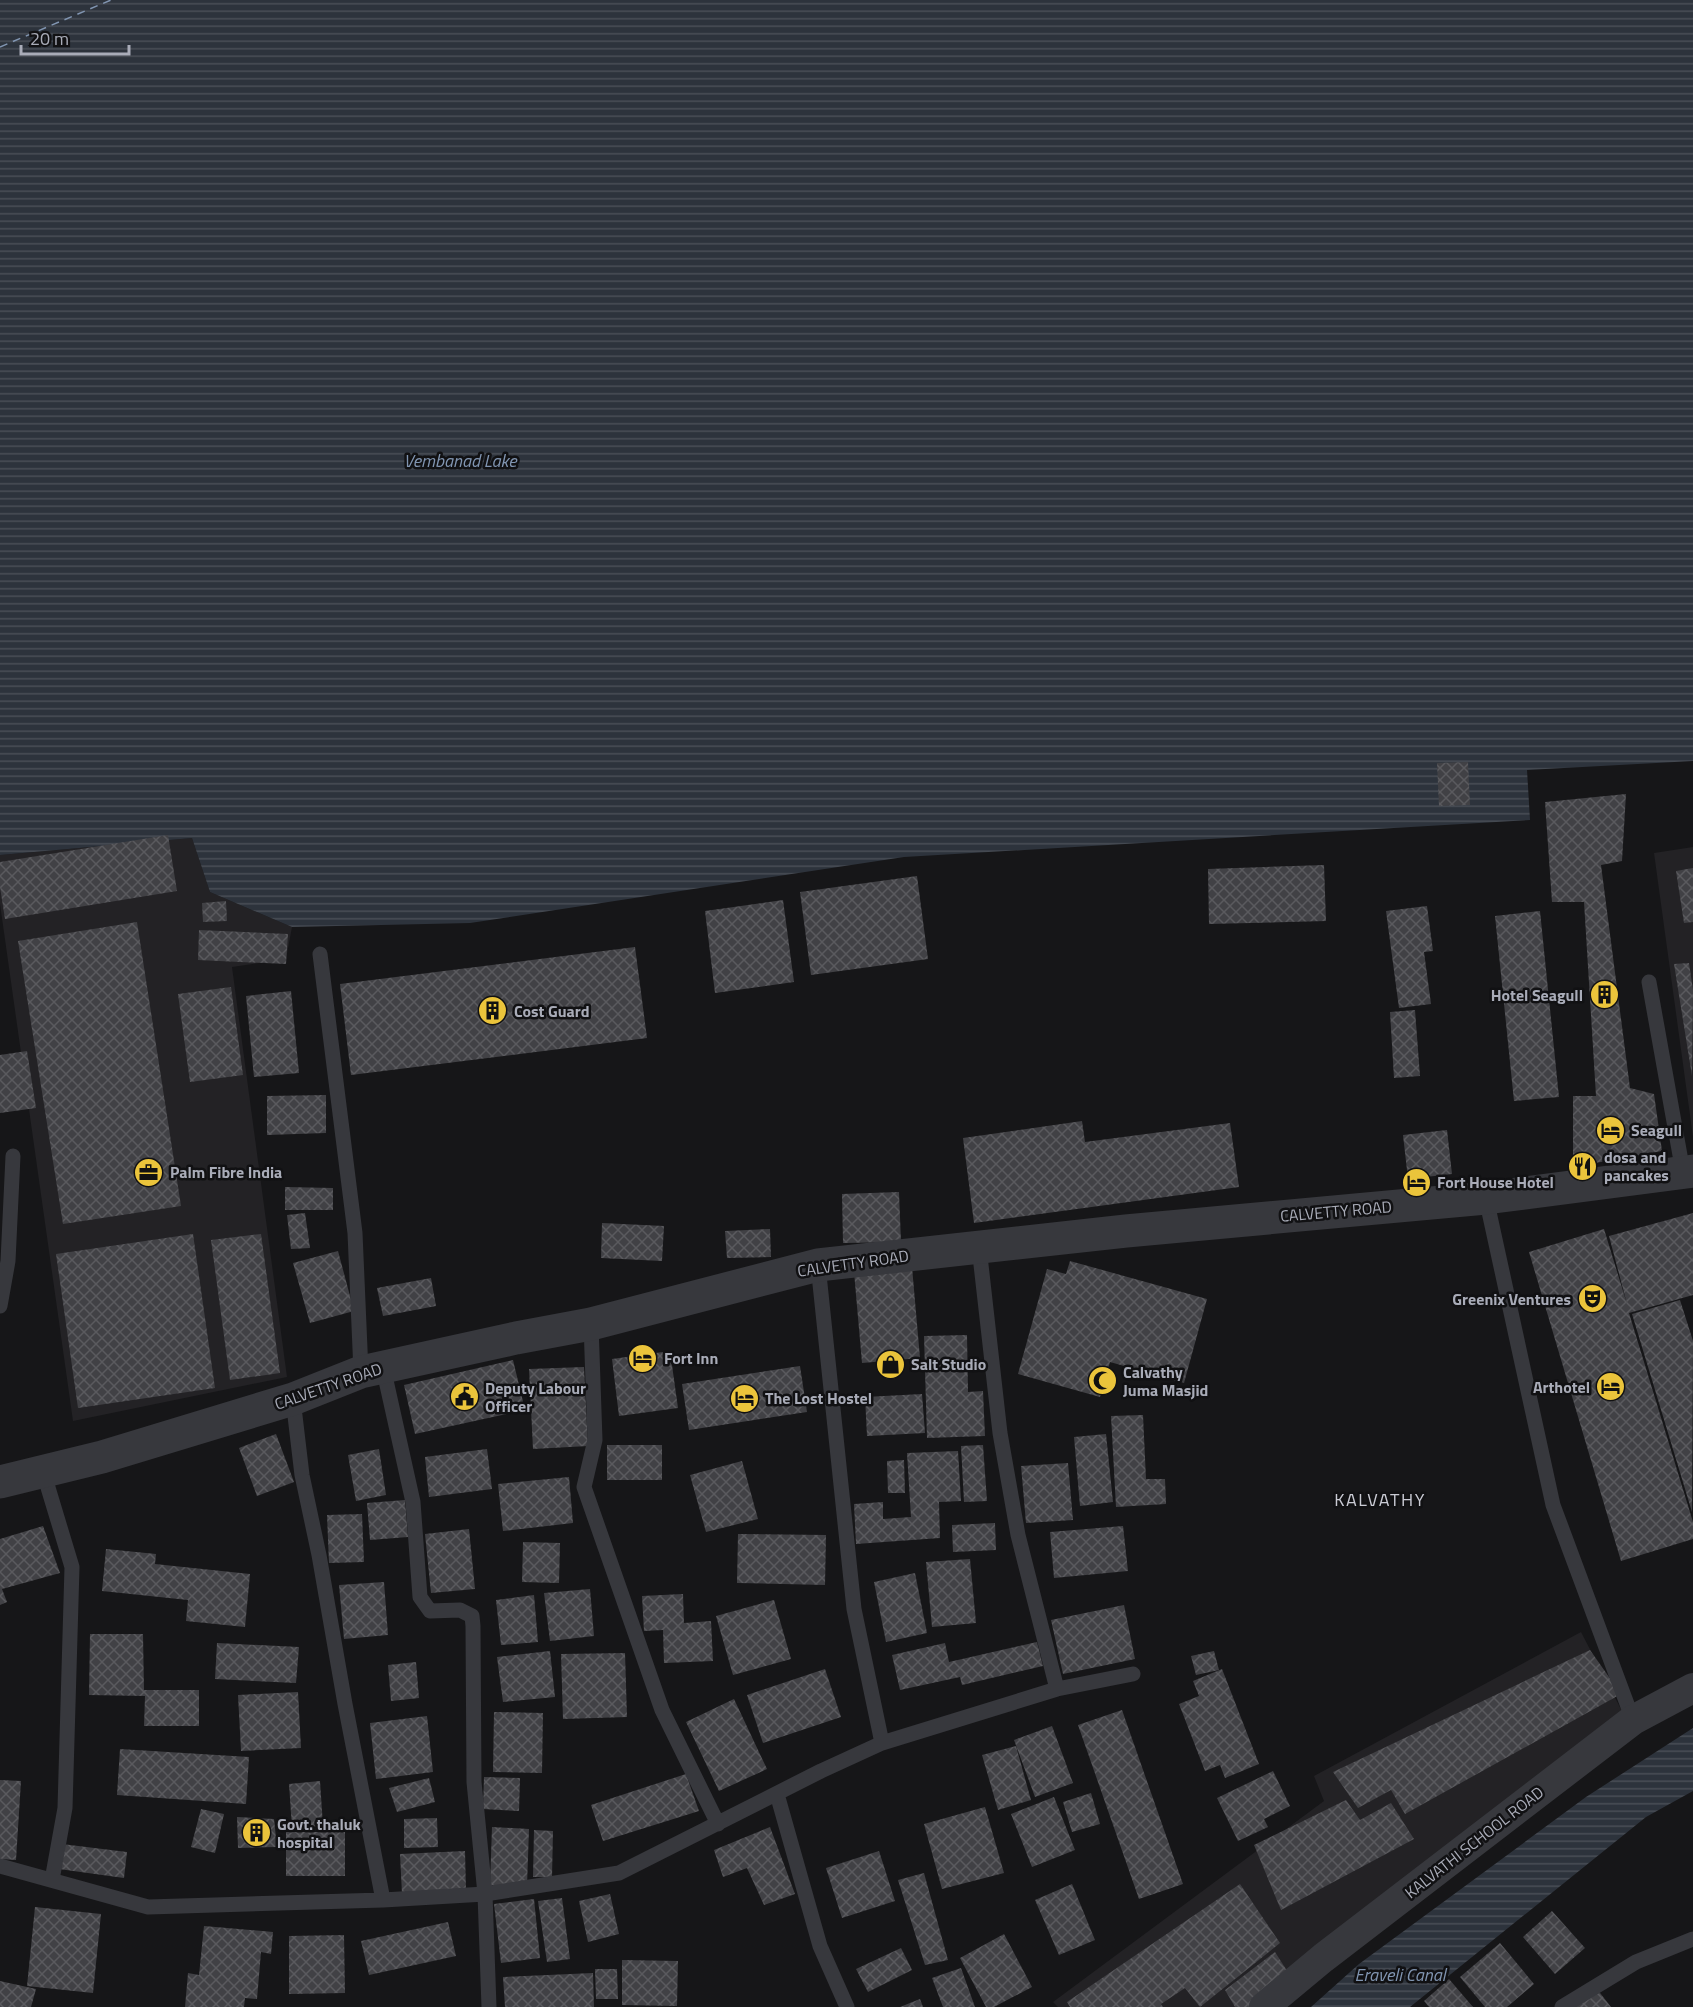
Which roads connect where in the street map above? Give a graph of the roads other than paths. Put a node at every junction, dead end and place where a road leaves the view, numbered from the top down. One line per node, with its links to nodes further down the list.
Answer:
1 (320, 954): 10 (lane)
2 (1649, 982): 4 (lane)
3 (13, 1156): 8 (lane)
4 (1688, 1172): 5 (street, CALVETTY ROAD)
5 (1486, 1198): 6 (street, CALVETTY ROAD); 17 (lane)
6 (979, 1247): 7 (street, CALVETTY ROAD); 16 (lane)
7 (818, 1265): 9 (street, CALVETTY ROAD); 18 (lane)
8 (0, 1306)
9 (591, 1324): 10 (street, CALVETTY ROAD); 20 (lane)
10 (372, 1369): 11 (street, CALVETTY ROAD); 23 (lane)
11 (294, 1399): 12 (street, CALVETTY ROAD); 24 (lane)
12 (43, 1471): 13 (street, CALVETTY ROAD); 22 (lane)
13 (0, 1482)
14 (1133, 1674): 16 (lane)
15 (1693, 1688): 17 (street, KALVATHI SCHOOL ROAD)
16 (1057, 1689): 18 (lane)
17 (1633, 1720): 28 (street, KALVATHI SCHOOL ROAD)
18 (882, 1743): 19 (lane)
19 (777, 1794): 20 (lane); 27 (lane)
20 (718, 1824): 23 (lane)
21 (0, 1866): 22 (lane)
22 (52, 1880): 24 (lane)
23 (485, 1894): 24 (lane); 26 (lane)
24 (383, 1900)
25 (1693, 1939): 29 (lane)
26 (489, 2007)
27 (847, 2007)
28 (1264, 2007)
29 (1562, 2007)

